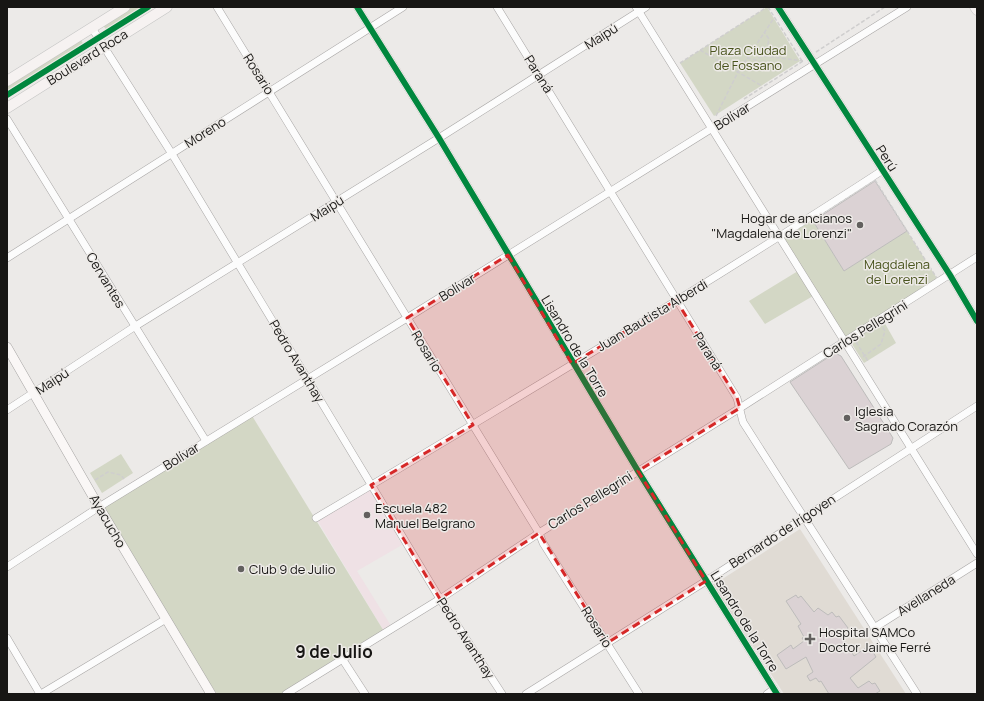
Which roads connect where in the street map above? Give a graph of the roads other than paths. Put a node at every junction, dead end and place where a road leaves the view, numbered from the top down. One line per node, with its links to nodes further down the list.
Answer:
1 (125, 7): 13 (main road, Boulevard Roca)
2 (167, 7): 15 (main road, Boulevard Roca)
3 (217, 7): 19 (street, Rosario)
4 (356, 7): 14 (street, Lisandro de la Torre)
5 (403, 7): 14 (street, Moreno)
6 (497, 7): 17 (street, Paraná)
7 (646, 7): 11 (street, Maipú)
8 (778, 7): 16 (street, Perú)
9 (907, 7): 16 (street, Bolívar)
10 (975, 7): 12 (main road)
11 (638, 9): 17 (street, Maipú); 22 (street)
12 (977, 10)
13 (92, 28): 15 (street, Pedro Avanthay); 18 (main road, Boulevard Roca)
14 (370, 28): 19 (street, Moreno); 23 (street, Lisandro de la Torre)
15 (103, 47): 20 (main road, Boulevard Roca); 24 (street, Pedro Avanthay)
16 (814, 64): 22 (street, Bolívar); 25 (street, Perú)
17 (539, 74): 23 (street, Maipú); 26 (street, Paraná)
18 (7, 81)
19 (269, 92): 24 (street, Moreno); 27 (street, Rosario)
20 (7, 108)
21 (7, 119): 28 (street, Cervantes)
22 (711, 129): 26 (street, Bolívar); 29 (street)
23 (439, 138): 27 (street, Maipú); 30 (street, Lisandro de la Torre)
24 (172, 154): 28 (street, Moreno); 33 (street, Pedro Avanthay)
25 (882, 170): 29 (street, Juan Bautista Alberdi); 34 (street, Perú)
26 (610, 191): 30 (street, Bolívar); 35 (street, Paraná)
27 (336, 202): 33 (street, Maipú); 36 (street, Rosario)
28 (69, 219): 32 (street, Moreno); 38 (street, Cervantes)
29 (780, 237): 35 (street, Juan Bautista Alberdi); 39 (street)
30 (508, 256): 36 (street, Bolívar); 41 (street, Lisandro de la Torre)
31 (977, 257): 34 (street, Carlos Pellegrini)
32 (7, 258)
33 (238, 264): 38 (street, Maipú); 42 (street, Pedro Avanthay)
34 (950, 275): 37 (street, Perú); 39 (street, Carlos Pellegrini)
35 (676, 300): 41 (street, Juan Bautista Alberdi); 45 (street, Paraná)
36 (407, 318): 42 (street, Bolívar); 47 (street, Rosario)
37 (977, 321)
38 (134, 327): 43 (street, Maipú); 48 (street, Cervantes)
39 (845, 341): 45 (street, Carlos Pellegrini); 49 (street)
40 (7, 347): 43 (street, Ayacucho)
41 (572, 364): 47 (street, Juan Bautista Alberdi); 50 (street, Lisandro de la Torre)
42 (307, 380): 48 (street, Bolívar); 51 (street, Pedro Avanthay)
43 (34, 393): 46 (street, Maipú); 52 (street, Ayacucho)
44 (977, 406): 49 (street, Bernardo de Irigoyen)
45 (740, 408): 50 (street, Carlos Pellegrini); 53 (street, Paraná)
46 (7, 410)
47 (473, 425): 51 (street, Juan Bautista Alberdi); 55 (street, Rosario)
48 (206, 441): 52 (street, Bolívar)
49 (911, 448): 53 (street, Bernardo de Irigoyen); 56 (street)
50 (638, 471): 55 (street, Carlos Pellegrini); 59 (street, Lisandro de la Torre)
51 (371, 485): 54 (street, Juan Bautista Alberdi); 60 (street, Pedro Avanthay)
52 (99, 507): 58 (street, Bolívar); 61 (street, Ayacucho)
53 (804, 517): 59 (street, Bernardo de Irigoyen); 62 (street, Paraná)
54 (316, 518)
55 (539, 533): 60 (street, Carlos Pellegrini); 64 (street, Rosario)
56 (977, 554)
57 (977, 563): 62 (street, Avellaneda)
58 (7, 567)
59 (706, 581): 64 (street, Bernardo de Irigoyen); 66 (street, Lisandro de la Torre)
60 (440, 599): 65 (street, Carlos Pellegrini); 71 (street, Pedro Avanthay)
61 (166, 619): 67 (street); 68 (street, Ayacucho)
62 (874, 628): 75 (street, Paraná)
63 (7, 638): 67 (street)
64 (607, 643): 72 (street, Bernardo de Irigoyen); 73 (street, Rosario)
65 (343, 660): 69 (street, Carlos Pellegrini); 70 (street)
66 (776, 692): 74 (street)
67 (40, 694)
68 (211, 694)
69 (286, 694)
70 (365, 694)
71 (502, 694)
72 (526, 694)
73 (639, 694)
74 (767, 694)
75 (917, 694)

